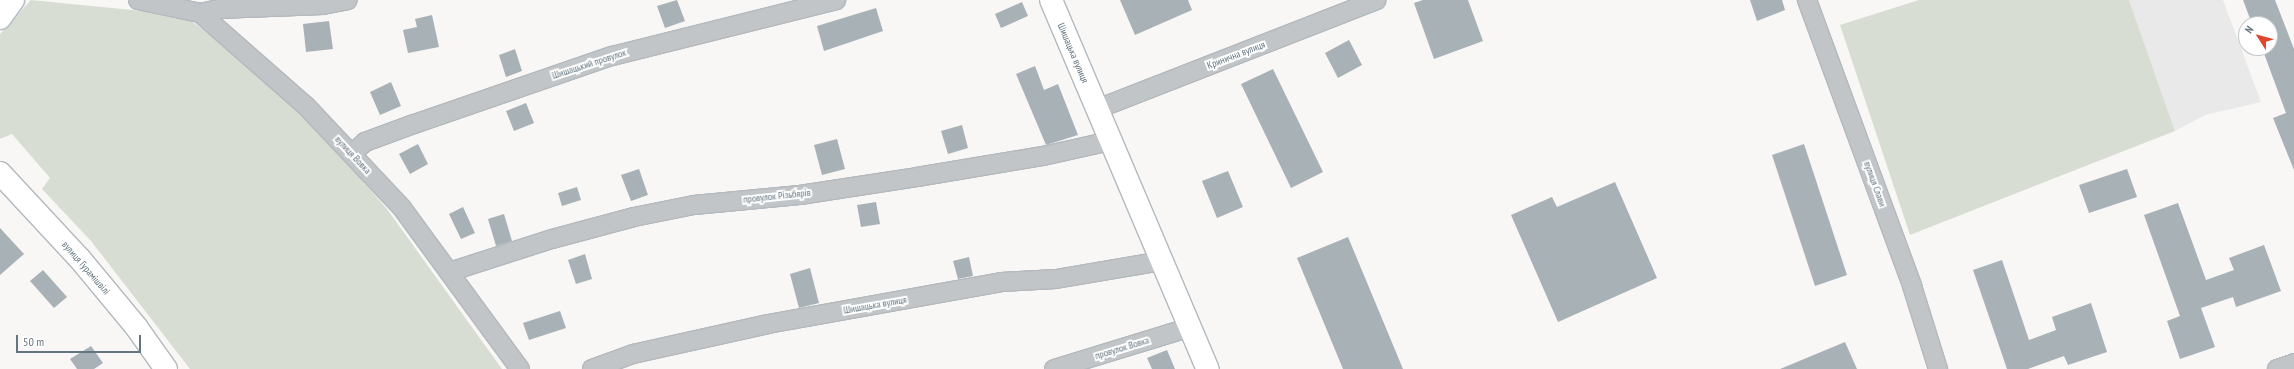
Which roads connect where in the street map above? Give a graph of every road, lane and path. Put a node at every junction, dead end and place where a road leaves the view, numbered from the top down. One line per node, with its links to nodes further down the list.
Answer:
1 (138, 0): 7 (street, вулиця Вовка)
2 (348, 0): 7 (street)
3 (836, 0): 10 (street, Шишацький провулок)
4 (1051, 0): 8 (street, Шишацька вулиця)
5 (1376, 0): 8 (street, Кринична вулиця)
6 (1807, 0): 21 (street, вулиця Слави)
7 (200, 13): 10 (street, вулиця Вовка)
8 (1097, 109): 9 (street, Шишацька вулиця)
9 (1110, 141): 12 (street, Шишацька вулиця); 13 (street, провулок Різьбярів)
10 (352, 154): 13 (street, вулиця Вовка)
11 (0, 173): 16 (street, вулиця Гурамішвілі)
12 (1162, 261): 14 (street, Шишацька вулиця); 18 (street, Шишацька вулиця)
13 (449, 272): 17 (street, вулиця Вовка)
14 (1191, 327): 19 (street, провулок Вовка); 20 (street, Шишацька вулиця)
15 (2294, 364): 22 (street)
16 (166, 369)
17 (520, 369)
18 (592, 369)
19 (1054, 369)
20 (1208, 369)
21 (1938, 369)
22 (2278, 369)

